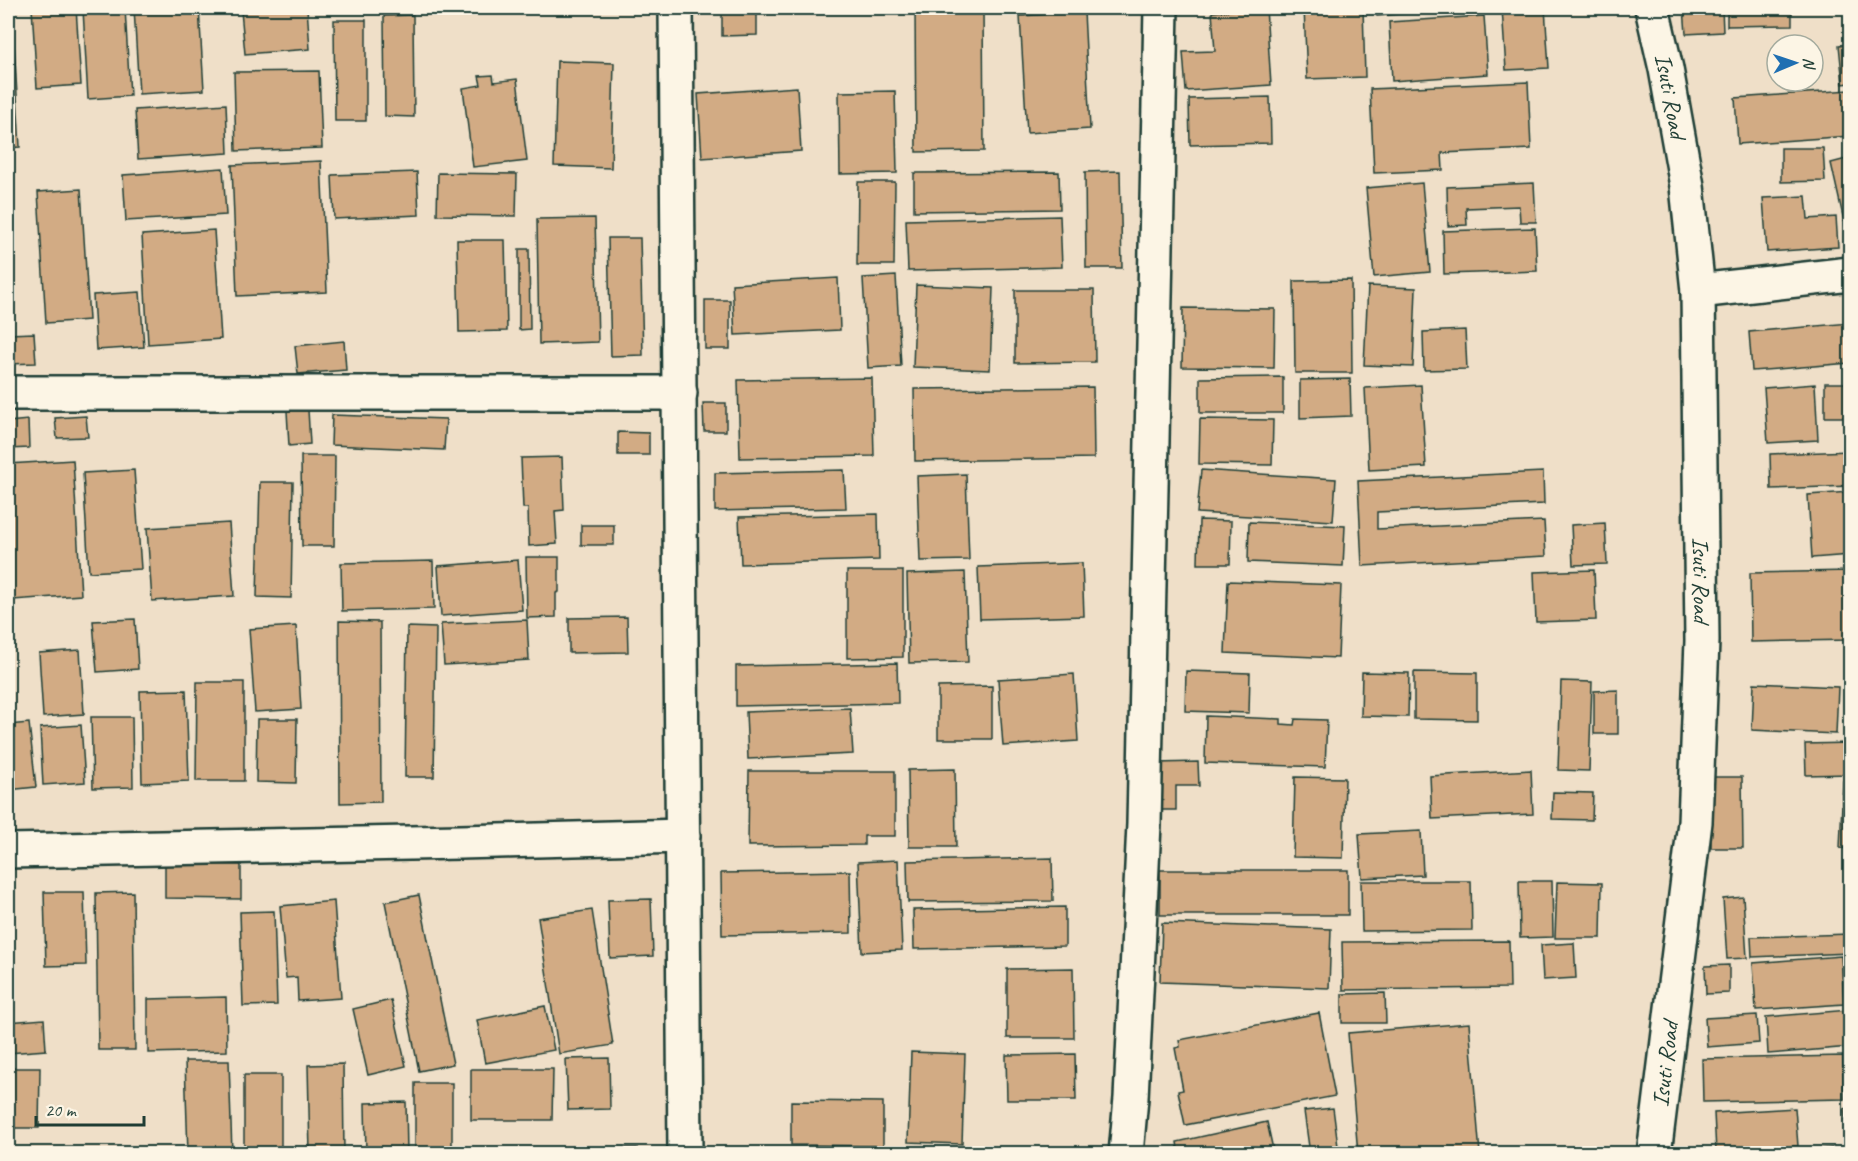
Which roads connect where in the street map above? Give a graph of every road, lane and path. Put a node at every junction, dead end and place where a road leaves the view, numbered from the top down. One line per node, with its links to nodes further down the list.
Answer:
1 (676, 8): 7 (street)
2 (1161, 8): 11 (street)
3 (1652, 8): 5 (street, Isuti Road)
4 (1851, 274): 5 (street)
5 (1698, 291): 12 (street, Isuti Road)
6 (8, 393): 7 (street)
7 (680, 393): 8 (street)
8 (683, 836): 9 (street); 10 (street)
9 (8, 851)
10 (685, 1154)
11 (1126, 1154)
12 (1654, 1154)

